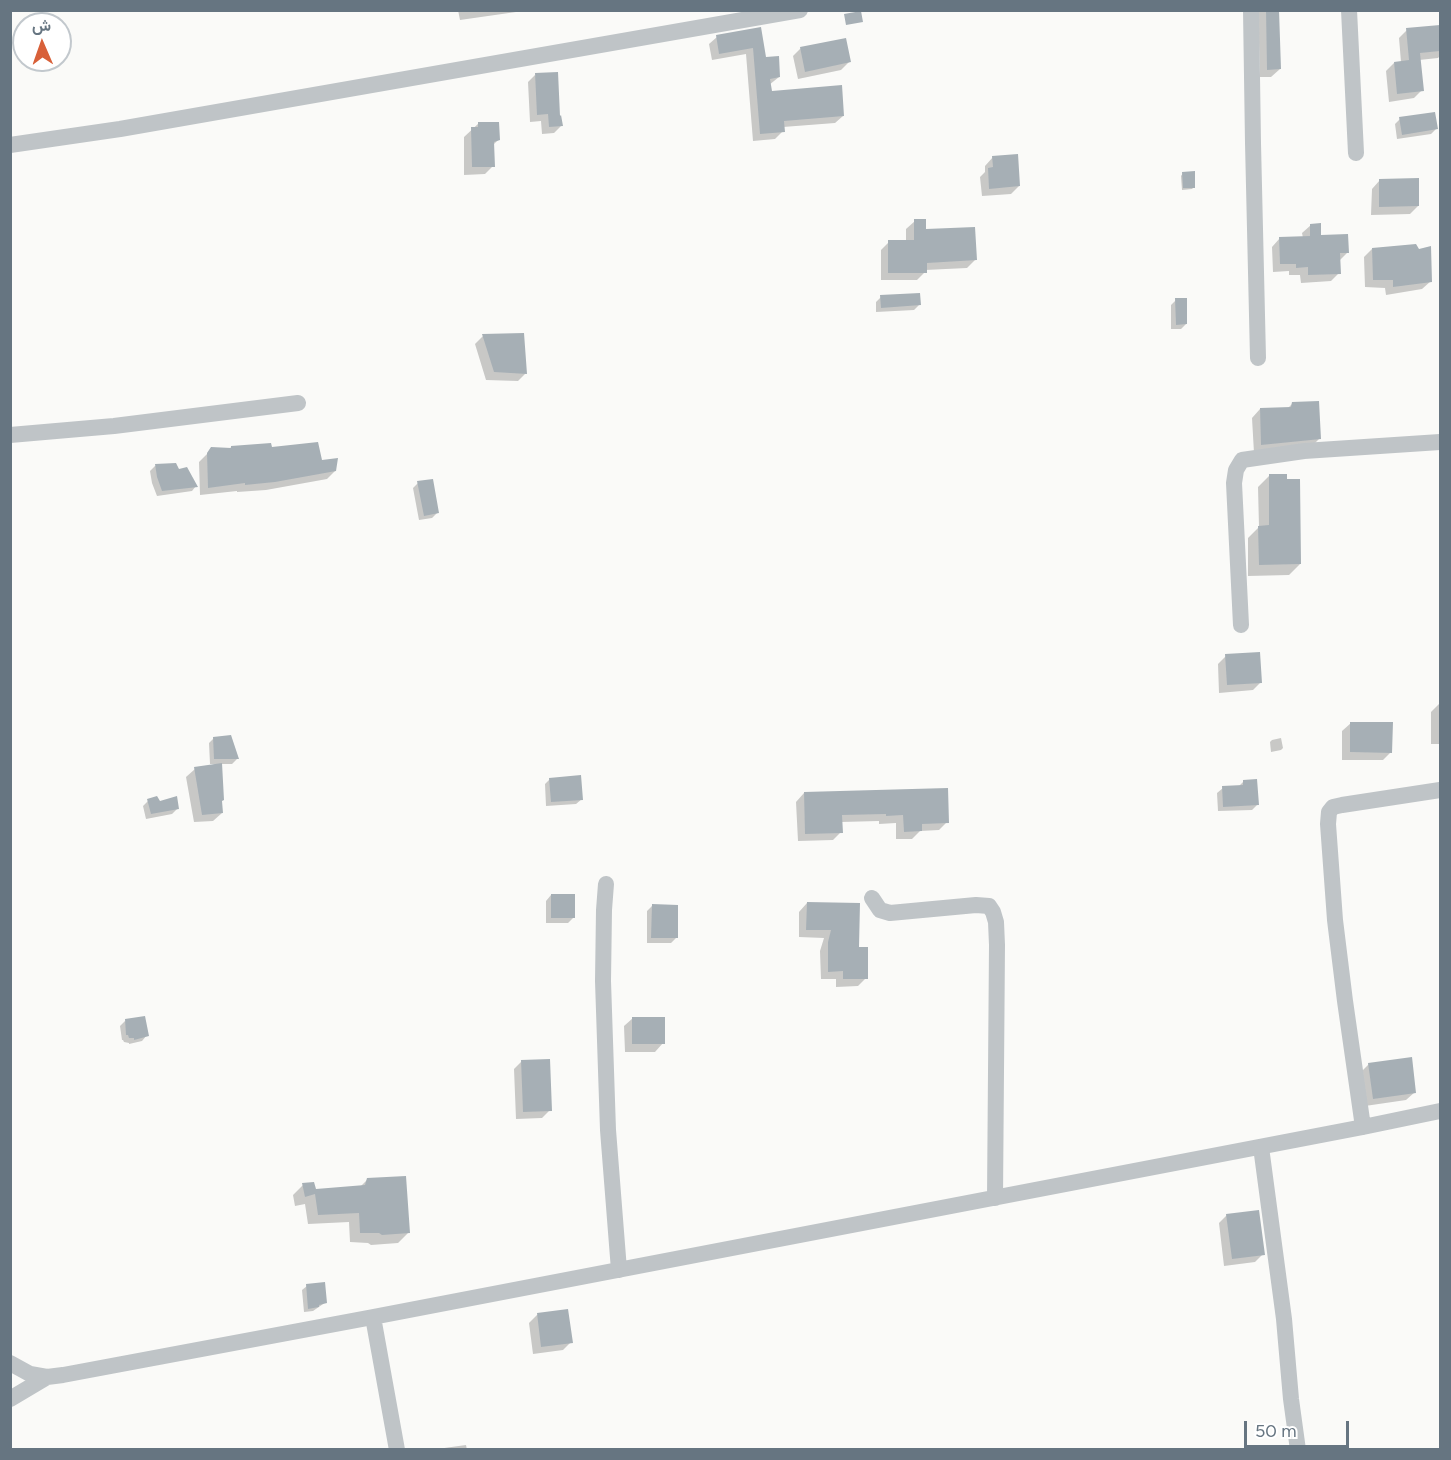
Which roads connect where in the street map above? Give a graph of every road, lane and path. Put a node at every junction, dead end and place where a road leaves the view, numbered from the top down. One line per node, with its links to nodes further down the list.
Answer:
1 (800, 10): 4 (street)
2 (1251, 10): 6 (street)
3 (1349, 10): 5 (street)
4 (10, 145)
5 (1356, 153)
6 (1258, 358)
7 (298, 403): 8 (street)
8 (10, 435)
9 (1440, 442): 10 (street)
10 (1241, 625)
11 (1440, 790): 15 (street)
12 (606, 884): 18 (street)
13 (872, 898): 17 (street)
14 (1440, 1112): 15 (street)
15 (1363, 1127): 16 (street)
16 (1261, 1147): 17 (street); 24 (street)
17 (995, 1198): 18 (street)
18 (619, 1270): 19 (street)
19 (374, 1317): 21 (street); 23 (street)
20 (10, 1363): 21 (street)
21 (47, 1377): 22 (street)
22 (10, 1399)
23 (397, 1449)
24 (1298, 1449)

